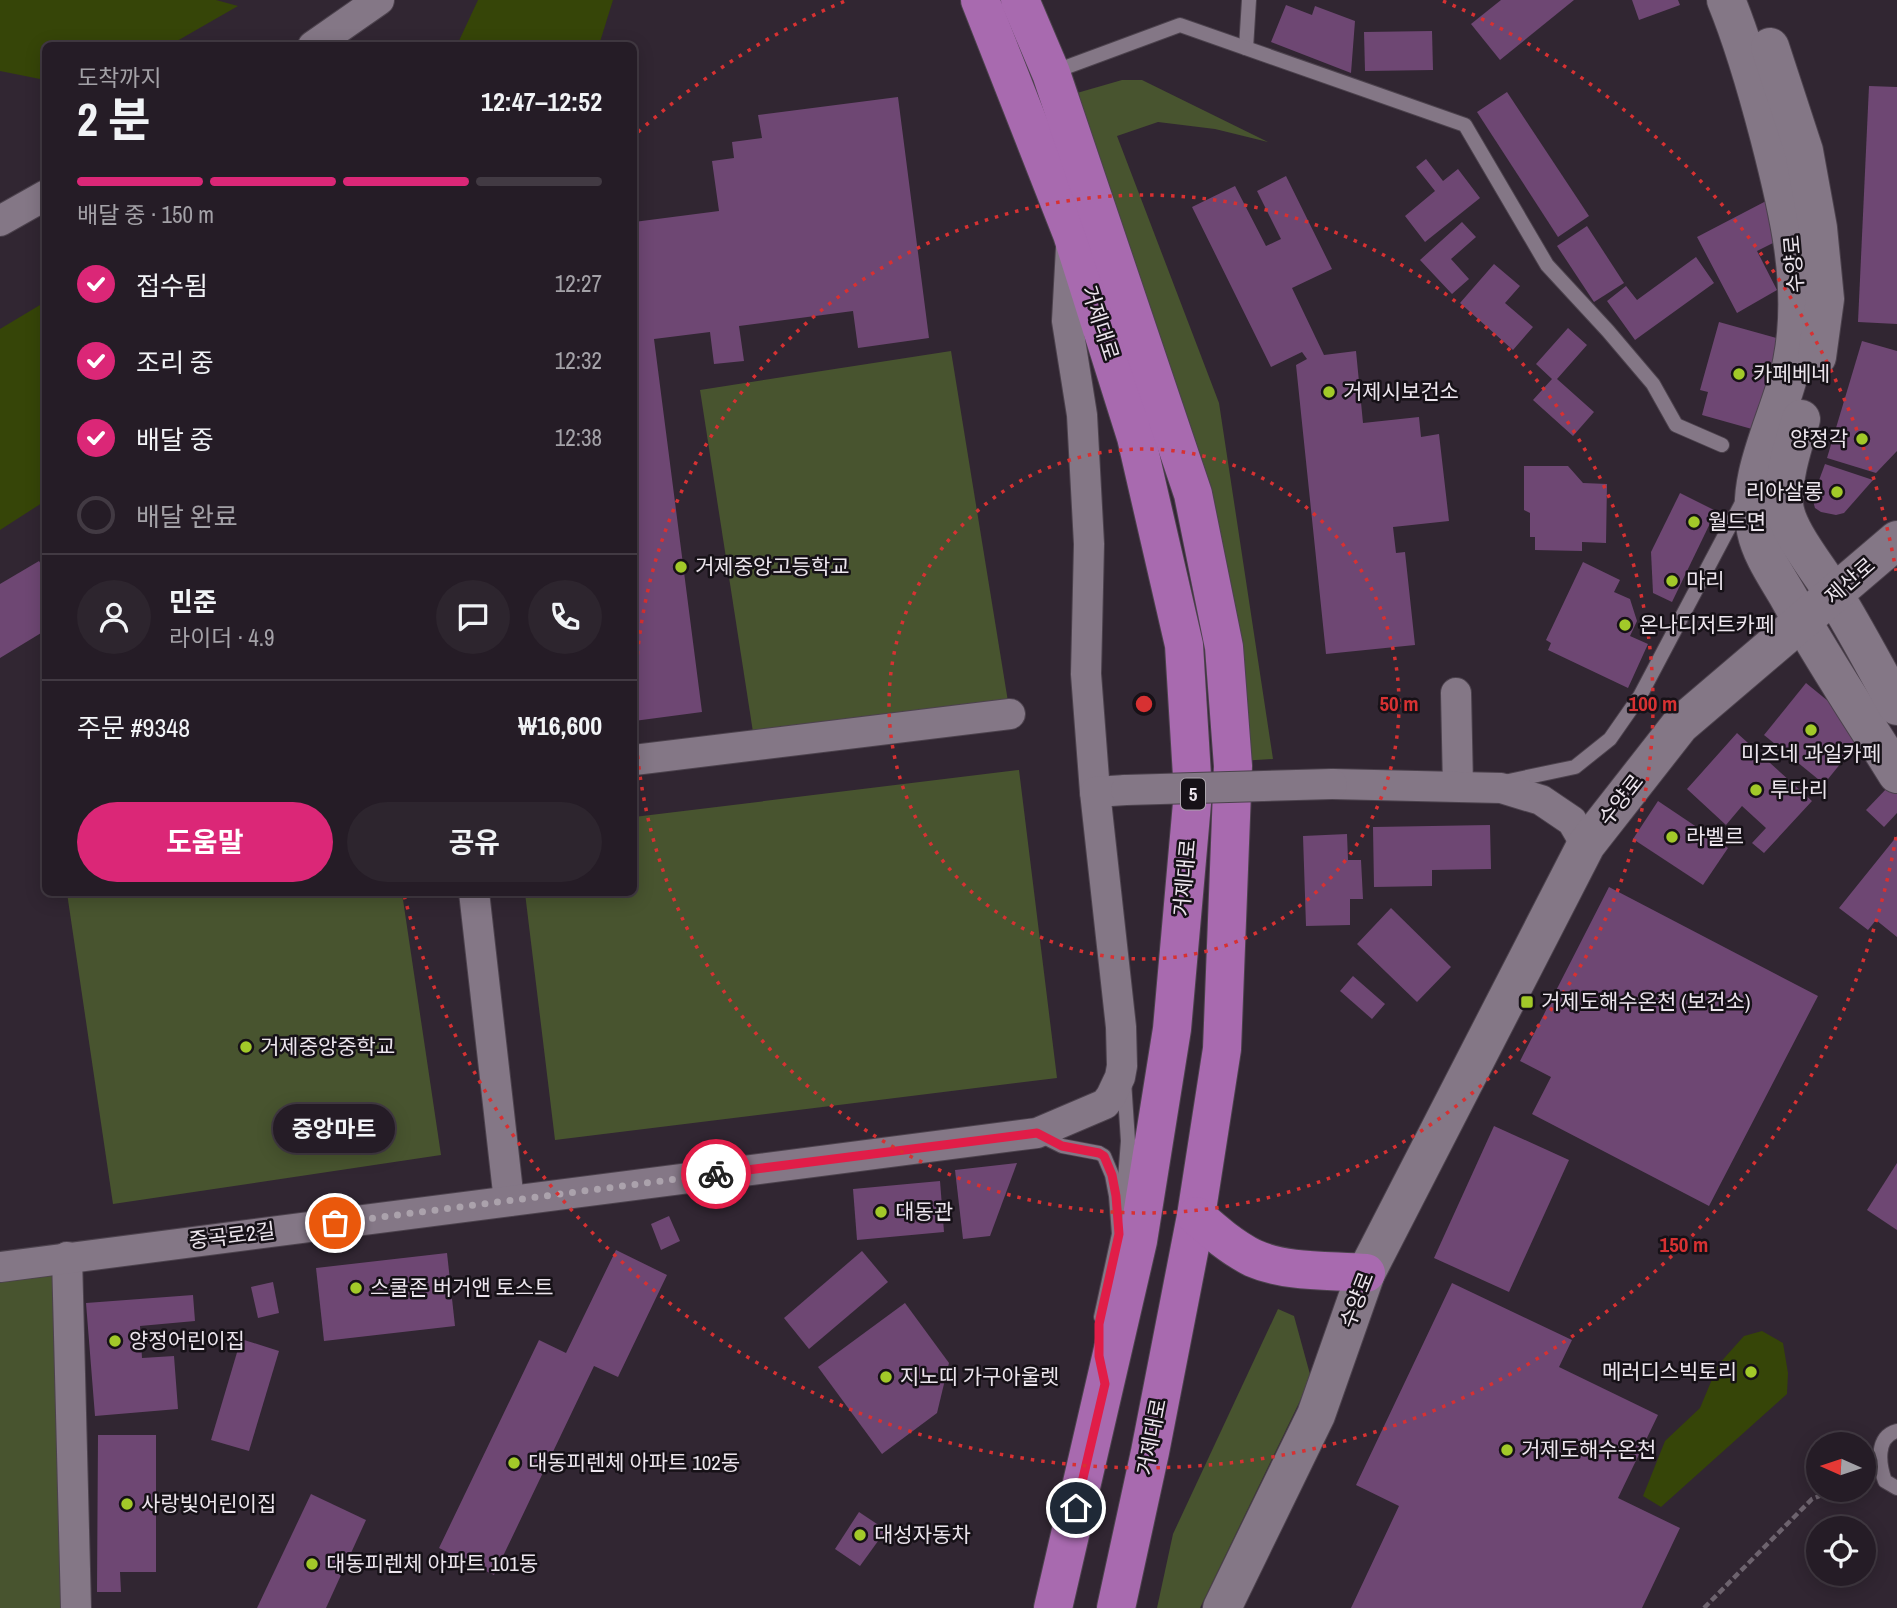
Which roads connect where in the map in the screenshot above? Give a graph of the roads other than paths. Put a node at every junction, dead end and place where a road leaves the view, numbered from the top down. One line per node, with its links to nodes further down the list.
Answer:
1 (379, 0): 7 (street)
2 (980, 0): 12 (main road, 거제대로 / 5)
3 (1020, 0): 9 (main road, 거제대로 / 5)
4 (1249, 0): 8 (lane)
5 (1726, 0): 14 (street, 수양로)
6 (1754, 0): 16 (street, 수양로)
7 (319, 42)
8 (1246, 48): 9 (lane); 13 (lane)
9 (1051, 73): 30 (main road, 거제대로 / 5)
10 (42, 197): 11 (street)
11 (0, 221)
12 (1072, 234): 24 (street); 35 (main road, 거제대로 / 5)
13 (1722, 445)
14 (1763, 456): 17 (street, 수양로); 23 (lane)
15 (1897, 540): 16 (street, 제산로)
16 (1834, 594): 17 (street, 제산로); 19 (street, 수양로)
17 (1802, 622): 22 (street); 25 (street, 수양로)
18 (1456, 694): 23 (street)
19 (1897, 706)
20 (1010, 714): 21 (street)
21 (637, 760)
22 (1897, 774)
23 (1468, 786): 24 (street, bridge); 25 (street)
24 (1095, 792): 27 (street)
25 (1586, 845): 34 (street, 수양로)
26 (474, 896): 29 (street)
27 (1122, 1066): 28 (street, 중곡로2길); 31 (lane)
28 (1037, 1133): 29 (street, 중곡로2길); 31 (lane)
29 (509, 1201): 32 (street, 중곡로2길)
30 (1196, 1216): 34 (main road); 40 (main road, 거제대로 / 5)
31 (1119, 1234): 35 (lane)
32 (67, 1257): 33 (street, 중곡로2길); 38 (street)
33 (0, 1267)
34 (1366, 1273): 41 (street, 수양로)
35 (1105, 1384): 39 (main road, 거제대로 / 5)
36 (1897, 1431): 37 (lane)
37 (1897, 1488)
38 (76, 1608)
39 (1053, 1608)
40 (1116, 1608)
41 (1222, 1608)

